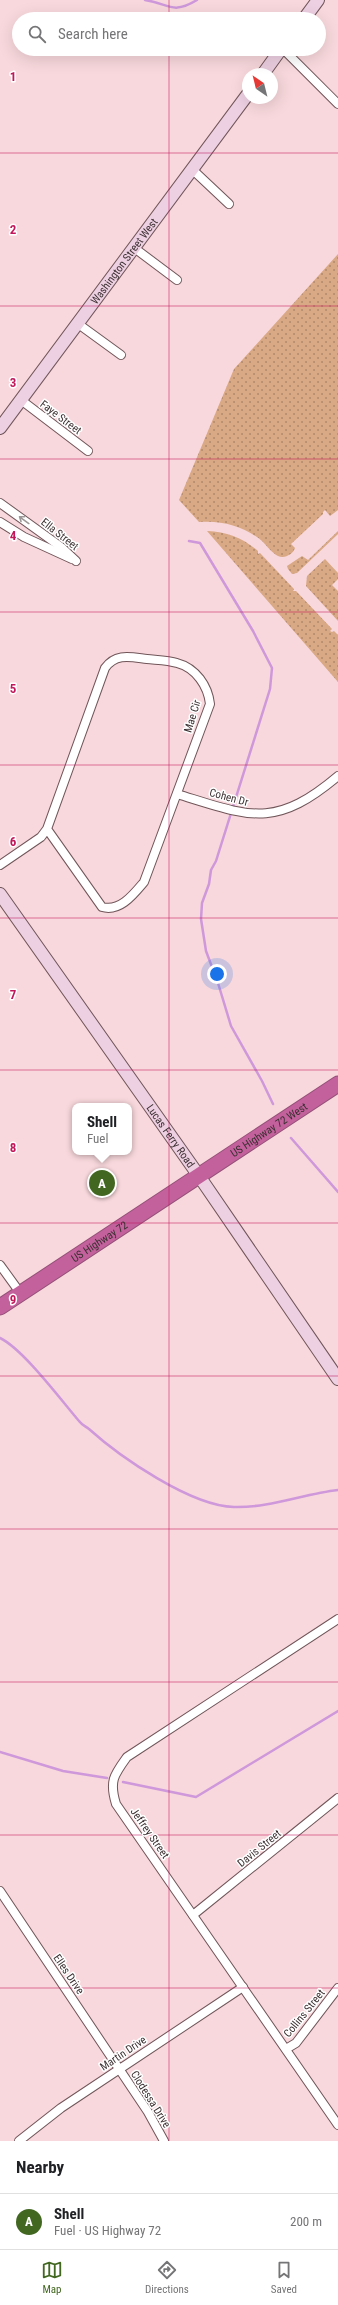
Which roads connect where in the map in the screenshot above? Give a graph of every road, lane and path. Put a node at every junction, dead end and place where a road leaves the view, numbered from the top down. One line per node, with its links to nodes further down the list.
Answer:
1 (318, 0): 2 (street)
2 (309, 12)
3 (277, 56): 5 (street)
4 (289, 56): 7 (street)
5 (268, 68)
6 (242, 102): 8 (street, Washington Street West)
7 (338, 104)
8 (188, 175): 9 (street); 10 (street, Washington Street West)
9 (229, 204)
10 (133, 247): 11 (street); 12 (street, Washington Street West)
11 (177, 280)
12 (77, 322): 13 (street); 14 (street, Washington Street West)
13 (121, 355)
14 (21, 400): 15 (street, Washington Street West); 16 (street, Faye Street)
15 (0, 428)
16 (88, 451)
17 (0, 503): 18 (street, Ella Street, one-way to 17)
18 (0, 522)
19 (338, 776): 20 (street, Cohen Dr)
20 (176, 794): 21 (street, Mae Cir); 21 (street, Mae Cir)
21 (47, 829): 22 (street, Mae Cir)
22 (0, 865)
23 (0, 894): 25 (street, Lucas Ferry Road)
24 (338, 1084): 25 (highway, US Highway 72 West)
25 (199, 1176): 27 (highway, US Highway 72); 29 (street, Lucas Ferry Road)
26 (0, 1265): 27 (street)
27 (21, 1294): 28 (highway, US Highway 72)
28 (0, 1308)
29 (338, 1379)
30 (338, 1620): 33 (street, Jeffrey Street)
31 (338, 1798): 33 (street, Davis Street)
32 (0, 1891): 37 (street, Elles Drive)
33 (193, 1915): 34 (street, Jeffrey Street)
34 (243, 1987): 36 (street, Jeffrey Street); 37 (street, Martin Drive)
35 (338, 1988): 36 (street, Collins Street)
36 (286, 2049): 38 (street, Jeffrey Street)
37 (119, 2069): 39 (street, Martin Drive); 40 (street, Clodessa Drive)
38 (338, 2125)
39 (19, 2141)
40 (164, 2141)

